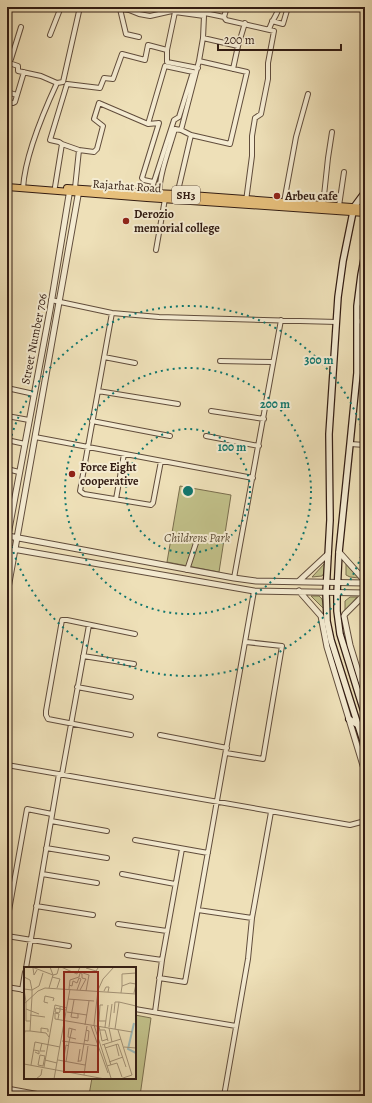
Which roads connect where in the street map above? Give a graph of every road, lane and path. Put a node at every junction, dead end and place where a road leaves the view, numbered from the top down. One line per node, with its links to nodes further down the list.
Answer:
1 (61, 7): 15 (street)
2 (80, 7): 26 (street)
3 (86, 7): 9 (street)
4 (175, 7): 8 (street); 10 (street)
5 (228, 7): 10 (street)
6 (279, 7): 11 (street)
7 (288, 7): 11 (street)
8 (127, 8): 9 (street)
9 (120, 9): 16 (street)
10 (224, 17): 12 (street)
11 (272, 21): 14 (street)
12 (244, 24): 14 (street); 18 (street)
13 (21, 28): 21 (street)
14 (269, 30): 48 (street)
15 (50, 35)
16 (139, 37)
17 (203, 38): 18 (street); 19 (street); 20 (street)
18 (238, 46): 23 (street)
19 (167, 50): 22 (street); 26 (street)
20 (199, 61): 22 (street); 23 (street)
21 (8, 63): 24 (street)
22 (198, 68): 32 (street)
23 (233, 69): 34 (street)
24 (24, 72): 25 (street); 29 (street)
25 (57, 83): 26 (street); 40 (street)
26 (65, 83): 35 (street)
27 (7, 92): 29 (street)
28 (308, 94): 49 (street)
29 (17, 95): 30 (street)
30 (7, 102)
31 (148, 124): 36 (street); 38 (street); 38 (street)
32 (181, 130): 34 (street); 44 (street)
33 (332, 132): 50 (street)
34 (191, 135): 46 (street)
35 (62, 144): 36 (street); 41 (street)
36 (79, 150): 42 (street)
37 (344, 172): 51 (street)
38 (153, 182): 43 (street)
39 (7, 186): 40 (main road, Rajarhat Road / SH3)
40 (23, 187): 41 (main road, Rajarhat Road / SH3); 42 (main road, Rajarhat Road / SH3)
41 (55, 187): 42 (main road, Rajarhat Road / SH3)
42 (74, 190): 43 (main road, Rajarhat Road / SH3); 47 (main road, Rajarhat Road / SH3); 57 (street, Street Number 706); 58 (street)
43 (150, 194): 44 (main road, Rajarhat Road / SH3)
44 (159, 194): 46 (main road, Rajarhat Road / SH3)
45 (365, 194): 53 (main road)
46 (175, 197): 47 (main road, Rajarhat Road / SH3); 48 (main road, Rajarhat Road / SH3)
47 (164, 200): 55 (street)
48 (246, 202): 49 (main road, Rajarhat Road / SH3); 53 (main road, Rajarhat Road / SH3)
49 (284, 202): 50 (main road, Rajarhat Road / SH3)
50 (323, 205): 51 (main road, Rajarhat Road / SH3)
51 (339, 206): 53 (main road, Rajarhat Road / SH3)
52 (365, 208): 53 (main road, Rajarhat Road / SH3)
53 (353, 209): 54 (main road, Rajarhat Road / SH3); 62 (main road)
54 (365, 213)
55 (156, 250)
56 (365, 254): 61 (main road)
57 (51, 300): 58 (street); 70 (street, Street Number 706)
58 (58, 302): 59 (street); 79 (street)
59 (112, 313): 60 (street); 64 (street)
60 (281, 320): 62 (street); 66 (street)
61 (357, 321): 63 (street); 82 (main road)
62 (337, 322): 100 (main road)
63 (365, 322)
64 (104, 357): 67 (street); 69 (street)
65 (220, 362): 66 (street)
66 (274, 362): 74 (street)
67 (136, 363)
68 (7, 388): 70 (street)
69 (98, 390): 71 (street); 76 (street)
70 (34, 394): 75 (street, Street Number 706)
71 (178, 404)
72 (210, 411): 74 (street)
73 (7, 416): 75 (street)
74 (264, 419): 83 (street)
75 (29, 420): 81 (street, Street Number 706)
76 (92, 421): 77 (street); 85 (street)
77 (170, 436)
78 (206, 436): 83 (street)
79 (35, 437): 85 (street); 95 (street)
80 (7, 440): 81 (street)
81 (25, 444): 89 (street, Street Number 706)
82 (350, 444): 84 (street); 99 (main road)
83 (259, 446): 90 (street)
84 (365, 446)
85 (87, 447): 86 (street); 91 (street)
86 (124, 454): 87 (street); 91 (street)
87 (161, 461): 90 (street); 91 (street)
88 (7, 470): 89 (street)
89 (20, 472): 93 (street, Street Number 706)
90 (253, 478): 102 (street)
91 (116, 499)
92 (7, 502): 93 (street)
93 (14, 503): 94 (street, Street Number 706)
94 (7, 538): 95 (street)
95 (17, 538): 98 (street); 101 (street)
96 (196, 543): 101 (street)
97 (7, 548): 98 (street)
98 (15, 549): 107 (street); 112 (street)
99 (339, 552): 105 (main road); 106 (street)
100 (328, 554): 103 (street); 104 (main road)
101 (187, 570): 102 (street)
102 (234, 578): 103 (street)
103 (299, 581): 104 (street)
104 (327, 582): 105 (street); 109 (main road)
105 (337, 582): 106 (street); 110 (main road)
106 (365, 582)
107 (254, 591): 108 (street); 115 (street)
108 (299, 591): 109 (street); 122 (street)
109 (326, 592): 110 (street); 124 (main road)
110 (337, 593): 111 (street); 121 (main road)
111 (365, 593): 119 (street)
112 (7, 594)
113 (89, 625): 114 (street); 116 (street); 123 (street)
114 (135, 634)
115 (246, 642): 128 (street); 128 (street)
116 (83, 656): 117 (street); 118 (street)
117 (134, 664)
118 (77, 687): 120 (street); 123 (street)
119 (365, 694)
120 (131, 697)
121 (365, 714)
122 (349, 719): 124 (main road); 130 (street)
123 (70, 724): 125 (street); 131 (street)
124 (358, 725): 127 (main road)
125 (131, 735)
126 (160, 735): 128 (street)
127 (365, 747)
128 (227, 750): 132 (street)
129 (7, 765): 131 (street)
130 (365, 772)
131 (61, 774): 132 (street); 134 (street)
132 (217, 802): 133 (street); 141 (street)
133 (271, 812): 136 (street); 150 (street)
134 (52, 814): 135 (street); 151 (street)
135 (51, 821): 137 (street); 139 (street)
136 (365, 821)
137 (107, 831)
138 (135, 840): 140 (street)
139 (46, 848): 142 (street); 143 (street)
140 (182, 849): 141 (street); 146 (street)
141 (208, 853): 148 (street)
142 (107, 858)
143 (42, 874): 145 (street); 147 (street)
144 (122, 874): 146 (street)
145 (97, 883)
146 (175, 884): 153 (street)
147 (36, 906): 149 (street); 155 (street)
148 (198, 910): 150 (street); 160 (street)
149 (93, 915)
150 (252, 918): 165 (street)
151 (7, 922)
152 (118, 924): 153 (street)
153 (168, 931): 158 (street)
154 (7, 936): 155 (street)
155 (30, 940): 156 (street); 159 (street)
156 (69, 946)
157 (127, 955): 158 (street)
158 (162, 960): 160 (street)
159 (26, 967)
160 (160, 978): 164 (street)
161 (7, 987): 162 (street)
162 (23, 990)
163 (136, 1009): 164 (street)
164 (155, 1012): 165 (street)
165 (236, 1026): 168 (street)
166 (7, 1089): 167 (street)
167 (45, 1096)
168 (224, 1096)

